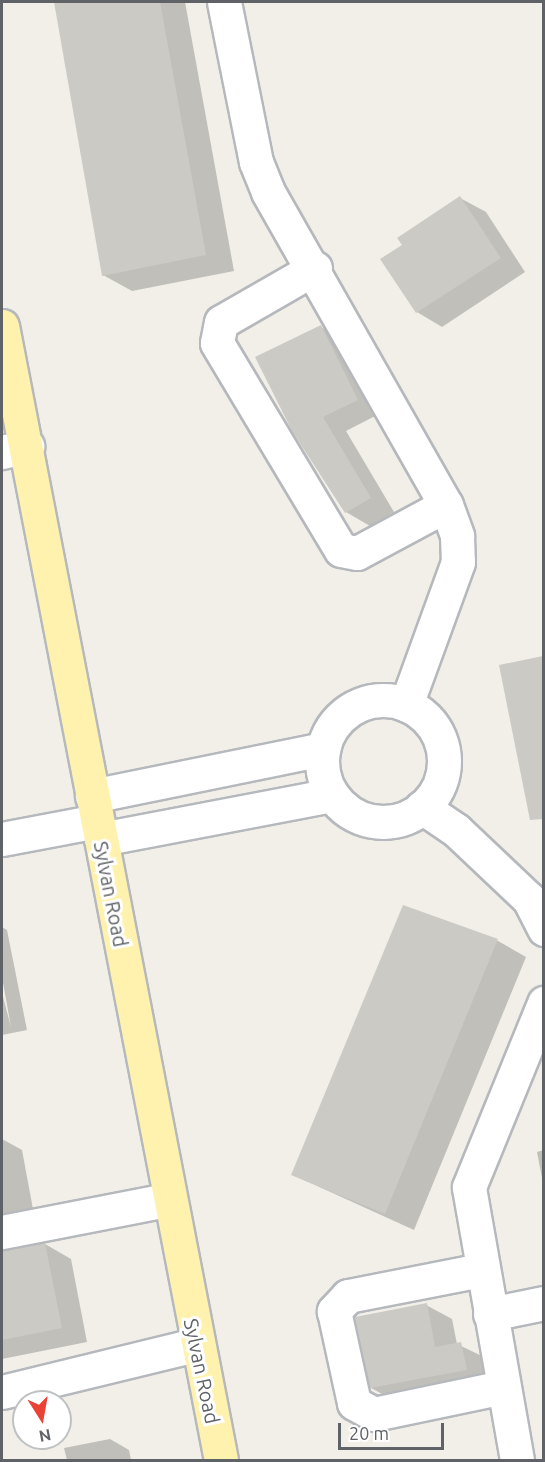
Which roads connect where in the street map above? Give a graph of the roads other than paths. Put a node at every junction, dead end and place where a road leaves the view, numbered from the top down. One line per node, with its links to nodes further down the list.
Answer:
1 (224, 2): 2 (street)
2 (315, 268): 5 (street); 5 (street)
3 (2, 326): 4 (main road, Sylvan Road)
4 (14, 449): 10 (main road, Sylvan Road)
5 (446, 504): 6 (street)
6 (406, 705): 7 (street); 9 (street)
7 (323, 749): 8 (street); 10 (street)
8 (332, 795): 9 (street); 10 (street)
9 (422, 807): 12 (street)
10 (97, 818): 11 (street); 14 (main road, Sylvan Road)
11 (2, 839)
12 (543, 929)
13 (543, 1003): 16 (street)
14 (168, 1200): 15 (street); 19 (main road, Sylvan Road)
15 (2, 1232)
16 (482, 1270): 18 (street); 20 (street)
17 (543, 1303): 18 (street)
18 (490, 1314): 20 (street)
19 (195, 1345): 21 (street); 22 (main road, Sylvan Road)
20 (503, 1387): 23 (street)
21 (2, 1392)
22 (221, 1461)
23 (517, 1461)

